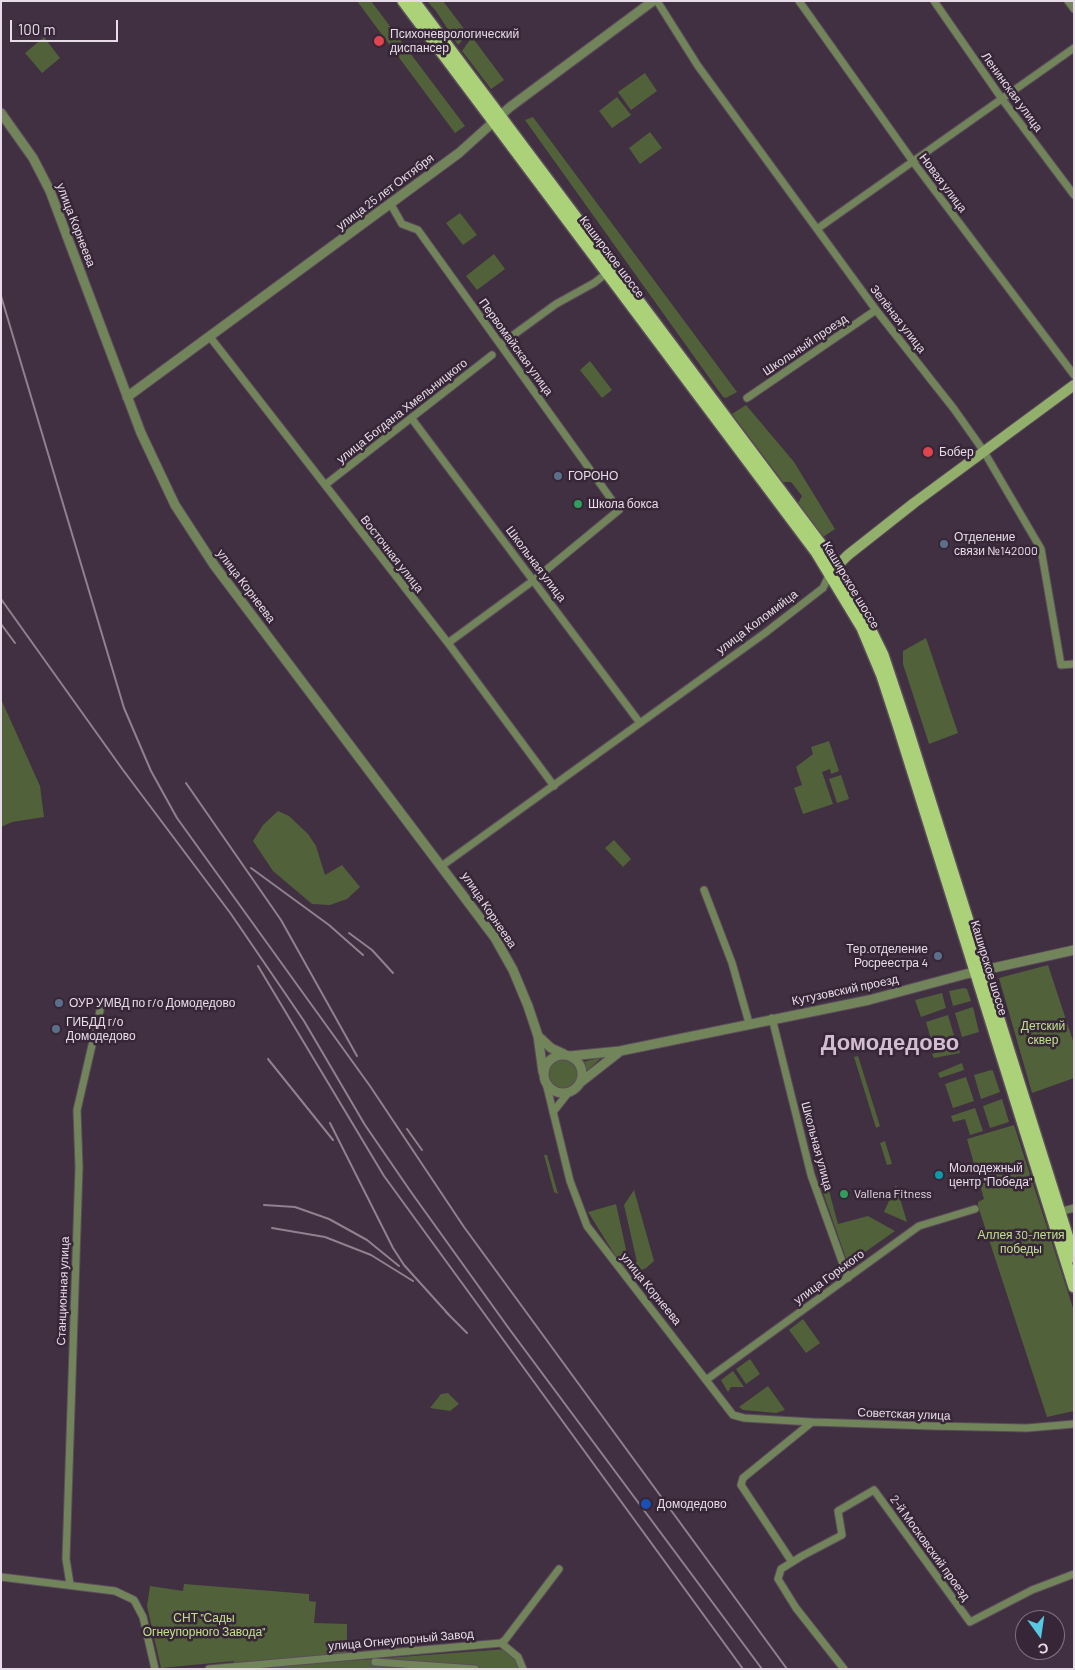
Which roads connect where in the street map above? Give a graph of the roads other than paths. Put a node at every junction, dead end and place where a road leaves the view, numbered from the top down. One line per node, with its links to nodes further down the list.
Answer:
1 (403, 1): 11 (main road, Каширское шоссе)
2 (414, 1): 11 (main road, Каширское шоссе)
3 (655, 1): 11 (street, улица 25 лет Октября); 15 (street, Зелёная улица)
4 (799, 1): 12 (street, Новая улица)
5 (934, 1): 9 (street, Ленинская улица)
6 (1068, 1): 7 (street)
7 (1074, 9)
8 (1074, 48): 9 (street)
9 (1002, 99): 12 (street); 13 (street, Ленинская улица)
10 (1, 113): 23 (street, улица Корнеева)
11 (497, 118): 14 (street, улица 25 лет Октября); 16 (main road, Каширское шоссе); 28 (main road, Каширское шоссе)
12 (914, 163): 15 (street); 21 (street, Новая улица)
13 (1074, 195)
14 (390, 204): 18 (street, улица 25 лет Октября); 19 (street, Первомайская улица)
15 (817, 229): 17 (street, Зелёная улица)
16 (607, 273): 19 (street); 28 (main road, Каширское шоссе)
17 (876, 310): 24 (street, Школьный проезд); 26 (street, Зелёная улица)
18 (210, 337): 23 (street, улица 25 лет Октября); 27 (street, Восточная улица)
19 (501, 344): 29 (street, Первомайская улица)
20 (492, 355): 25 (street, улица Богдана Хмельницкого)
21 (1074, 375)
22 (1074, 385): 26 (main road, улица Коломийца)
23 (127, 397): 34 (street, улица Корнеева)
24 (747, 398)
25 (412, 419): 27 (street, улица Богдана Хмельницкого); 29 (street, Школьная улица)
26 (983, 450): 28 (main road, улица Коломийца); 31 (street, Зелёная улица)
27 (325, 485): 30 (street, Восточная улица)
28 (833, 569): 32 (street, улица Коломийца); 37 (main road, Каширское шоссе)
29 (534, 580): 30 (street); 32 (street, Школьная улица)
30 (448, 643): 33 (street, Восточная улица)
31 (1074, 664)
32 (640, 723): 33 (street, улица Коломийца)
33 (554, 786): 34 (street, улица Коломийца)
34 (443, 865): 41 (street, улица Корнеева)
35 (704, 890): 40 (street)
36 (1074, 950): 37 (street, Кутузовский проезд)
37 (980, 971): 39 (street, Кутузовский проезд); 51 (main road, Каширское шоссе); 54 (main road, Каширское шоссе)
38 (102, 1002): 63 (street, Станционная улица)
39 (772, 1018): 40 (street, Кутузовский проезд); 53 (street, Школьная улица)
40 (749, 1023): 42 (street, Кутузовский проезд)
41 (538, 1036): 43 (street); 44 (street, улица Корнеева)
42 (620, 1051): 43 (street, Кутузовский проезд); 46 (street)
43 (567, 1055): 44 (street); 46 (street)
44 (543, 1072): 45 (street)
45 (546, 1083): 47 (street); 48 (street, улица Корнеева)
46 (580, 1083): 47 (street)
47 (568, 1093): 48 (street)
48 (553, 1112): 55 (street, улица Корнеева)
49 (1074, 1208): 51 (street)
50 (974, 1210): 53 (street, улица Горького)
51 (1059, 1212): 52 (main road, Каширское шоссе)
52 (1074, 1257)
53 (848, 1278): 55 (street, улица Горького)
54 (1074, 1287)
55 (706, 1380): 56 (street, улица Корнеева)
56 (733, 1415): 57 (street, Советская улица)
57 (812, 1422): 58 (street, Советская улица); 59 (street)
58 (1074, 1424)
59 (792, 1562): 61 (street, 2-й Московский проезд); 70 (street)
60 (559, 1569): 64 (street)
61 (1074, 1574)
62 (1, 1578): 63 (street)
63 (70, 1584): 66 (street)
64 (501, 1643): 67 (street, улица Огнеупорный Завод); 69 (street)
65 (375, 1662): 68 (street)
66 (155, 1669)
67 (209, 1669)
68 (475, 1669)
69 (523, 1669)
70 (844, 1669)

